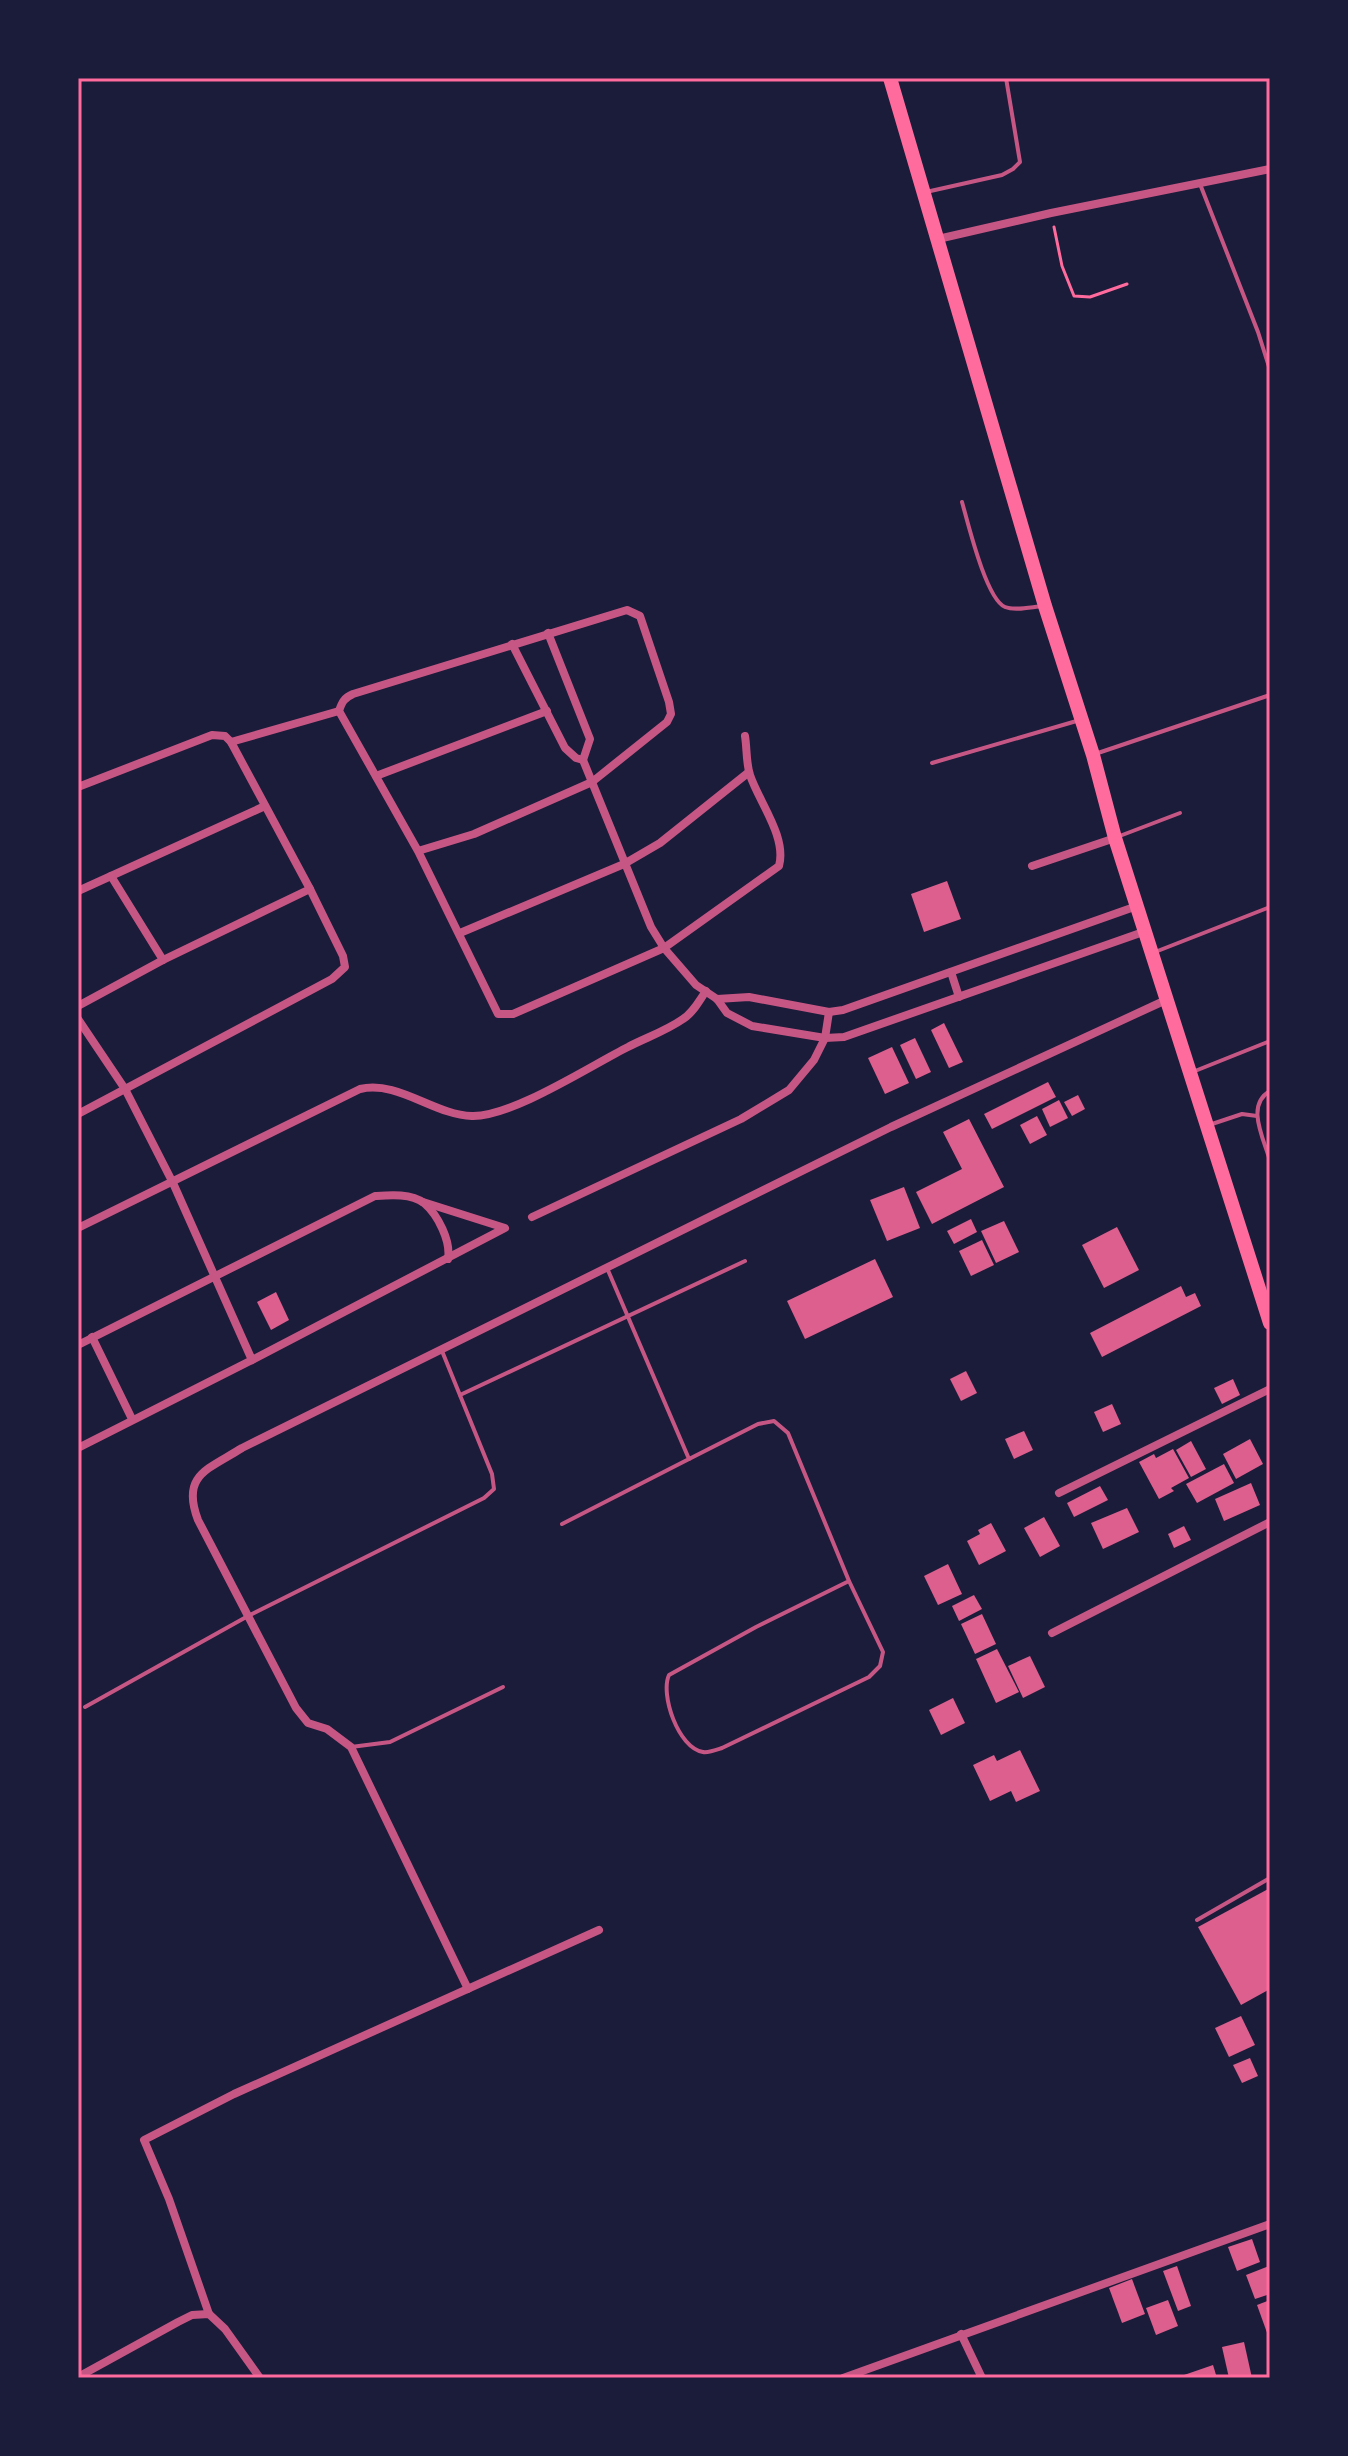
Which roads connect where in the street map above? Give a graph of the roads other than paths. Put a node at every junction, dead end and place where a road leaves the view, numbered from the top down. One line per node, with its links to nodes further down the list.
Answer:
1 (890, 78): 5 (highway)
2 (1006, 78): 5 (lane)
3 (1270, 169): 4 (street)
4 (1200, 182): 6 (street); 7 (lane)
5 (923, 192): 6 (highway)
6 (938, 239): 9 (highway)
7 (1270, 370)
8 (962, 502): 9 (lane)
9 (1045, 606): 15 (highway)
10 (548, 633): 11 (street); 19 (street); 23 (street)
11 (512, 644): 13 (street); 14 (street)
12 (1270, 695): 18 (lane)
13 (339, 711): 17 (street); 22 (street)
14 (547, 711): 19 (street); 22 (street)
15 (1082, 719): 18 (highway); 20 (lane)
16 (745, 736): 21 (street)
17 (231, 742): 24 (street); 25 (street)
18 (1093, 755): 27 (highway)
19 (583, 760): 23 (street)
20 (932, 763)
21 (749, 772): 29 (street); 38 (street)
22 (376, 776): 28 (street)
23 (592, 782): 28 (street); 29 (street)
24 (78, 787)
25 (265, 806): 31 (street); 32 (street)
26 (1180, 813): 27 (lane)
27 (1115, 838): 30 (street); 34 (highway)
28 (418, 851): 37 (street)
29 (624, 864): 37 (street); 38 (street)
30 (1032, 866)
31 (111, 876): 33 (street); 40 (street)
32 (310, 889): 40 (street); 52 (street)
33 (78, 891)
34 (1137, 906): 36 (highway); 41 (street)
35 (1270, 907): 39 (lane)
36 (1146, 931): 39 (highway); 43 (street)
37 (460, 933): 38 (street)
38 (664, 948): 42 (street)
39 (1153, 953): 45 (highway)
40 (163, 960): 46 (street)
41 (951, 972): 43 (street); 47 (street)
42 (706, 991): 44 (street); 58 (street)
43 (959, 997): 49 (street)
44 (717, 999): 47 (street); 49 (street)
45 (1166, 1000): 51 (highway); 64 (street)
46 (78, 1006)
47 (829, 1012): 49 (street)
48 (78, 1019): 52 (street)
49 (825, 1038): 60 (street)
50 (1270, 1041): 51 (lane)
51 (1189, 1074): 56 (highway)
52 (125, 1089): 54 (street); 58 (street)
53 (1270, 1091): 55 (lane)
54 (78, 1114)
55 (1257, 1116): 56 (lane); 57 (lane)
56 (1206, 1126): 67 (highway)
57 (1270, 1161)
58 (173, 1183): 61 (street); 65 (street)
59 (423, 1202): 62 (street); 62 (street); 65 (street)
60 (532, 1217)
61 (78, 1228)
62 (448, 1259): 71 (street)
63 (745, 1261): 66 (lane)
64 (607, 1268): 66 (lane); 70 (street)
65 (215, 1277): 68 (street); 71 (street)
66 (626, 1316): 73 (lane); 76 (lane)
67 (1270, 1323)
68 (92, 1337): 69 (street); 74 (street)
69 (78, 1345)
70 (442, 1351): 73 (lane); 81 (street)
71 (252, 1360): 74 (street)
72 (1270, 1389): 77 (street)
73 (460, 1395): 81 (lane)
74 (132, 1419): 75 (street)
75 (78, 1448)
76 (689, 1459): 79 (lane); 80 (lane)
77 (1059, 1493)
78 (1270, 1522): 82 (street)
79 (562, 1524)
80 (849, 1581): 80 (lane)
81 (248, 1616): 84 (lane); 85 (street)
82 (1052, 1633)
83 (503, 1687): 85 (lane)
84 (85, 1707)
85 (351, 1747): 89 (street)
86 (1270, 1878): 87 (lane)
87 (1197, 1920)
88 (599, 1930): 89 (street)
89 (468, 1989): 91 (street)
90 (1270, 2224): 92 (street)
91 (209, 2314): 93 (street); 94 (street)
92 (961, 2334): 95 (street); 96 (street)
93 (78, 2377)
94 (260, 2378)
95 (843, 2378)
96 (982, 2378)

